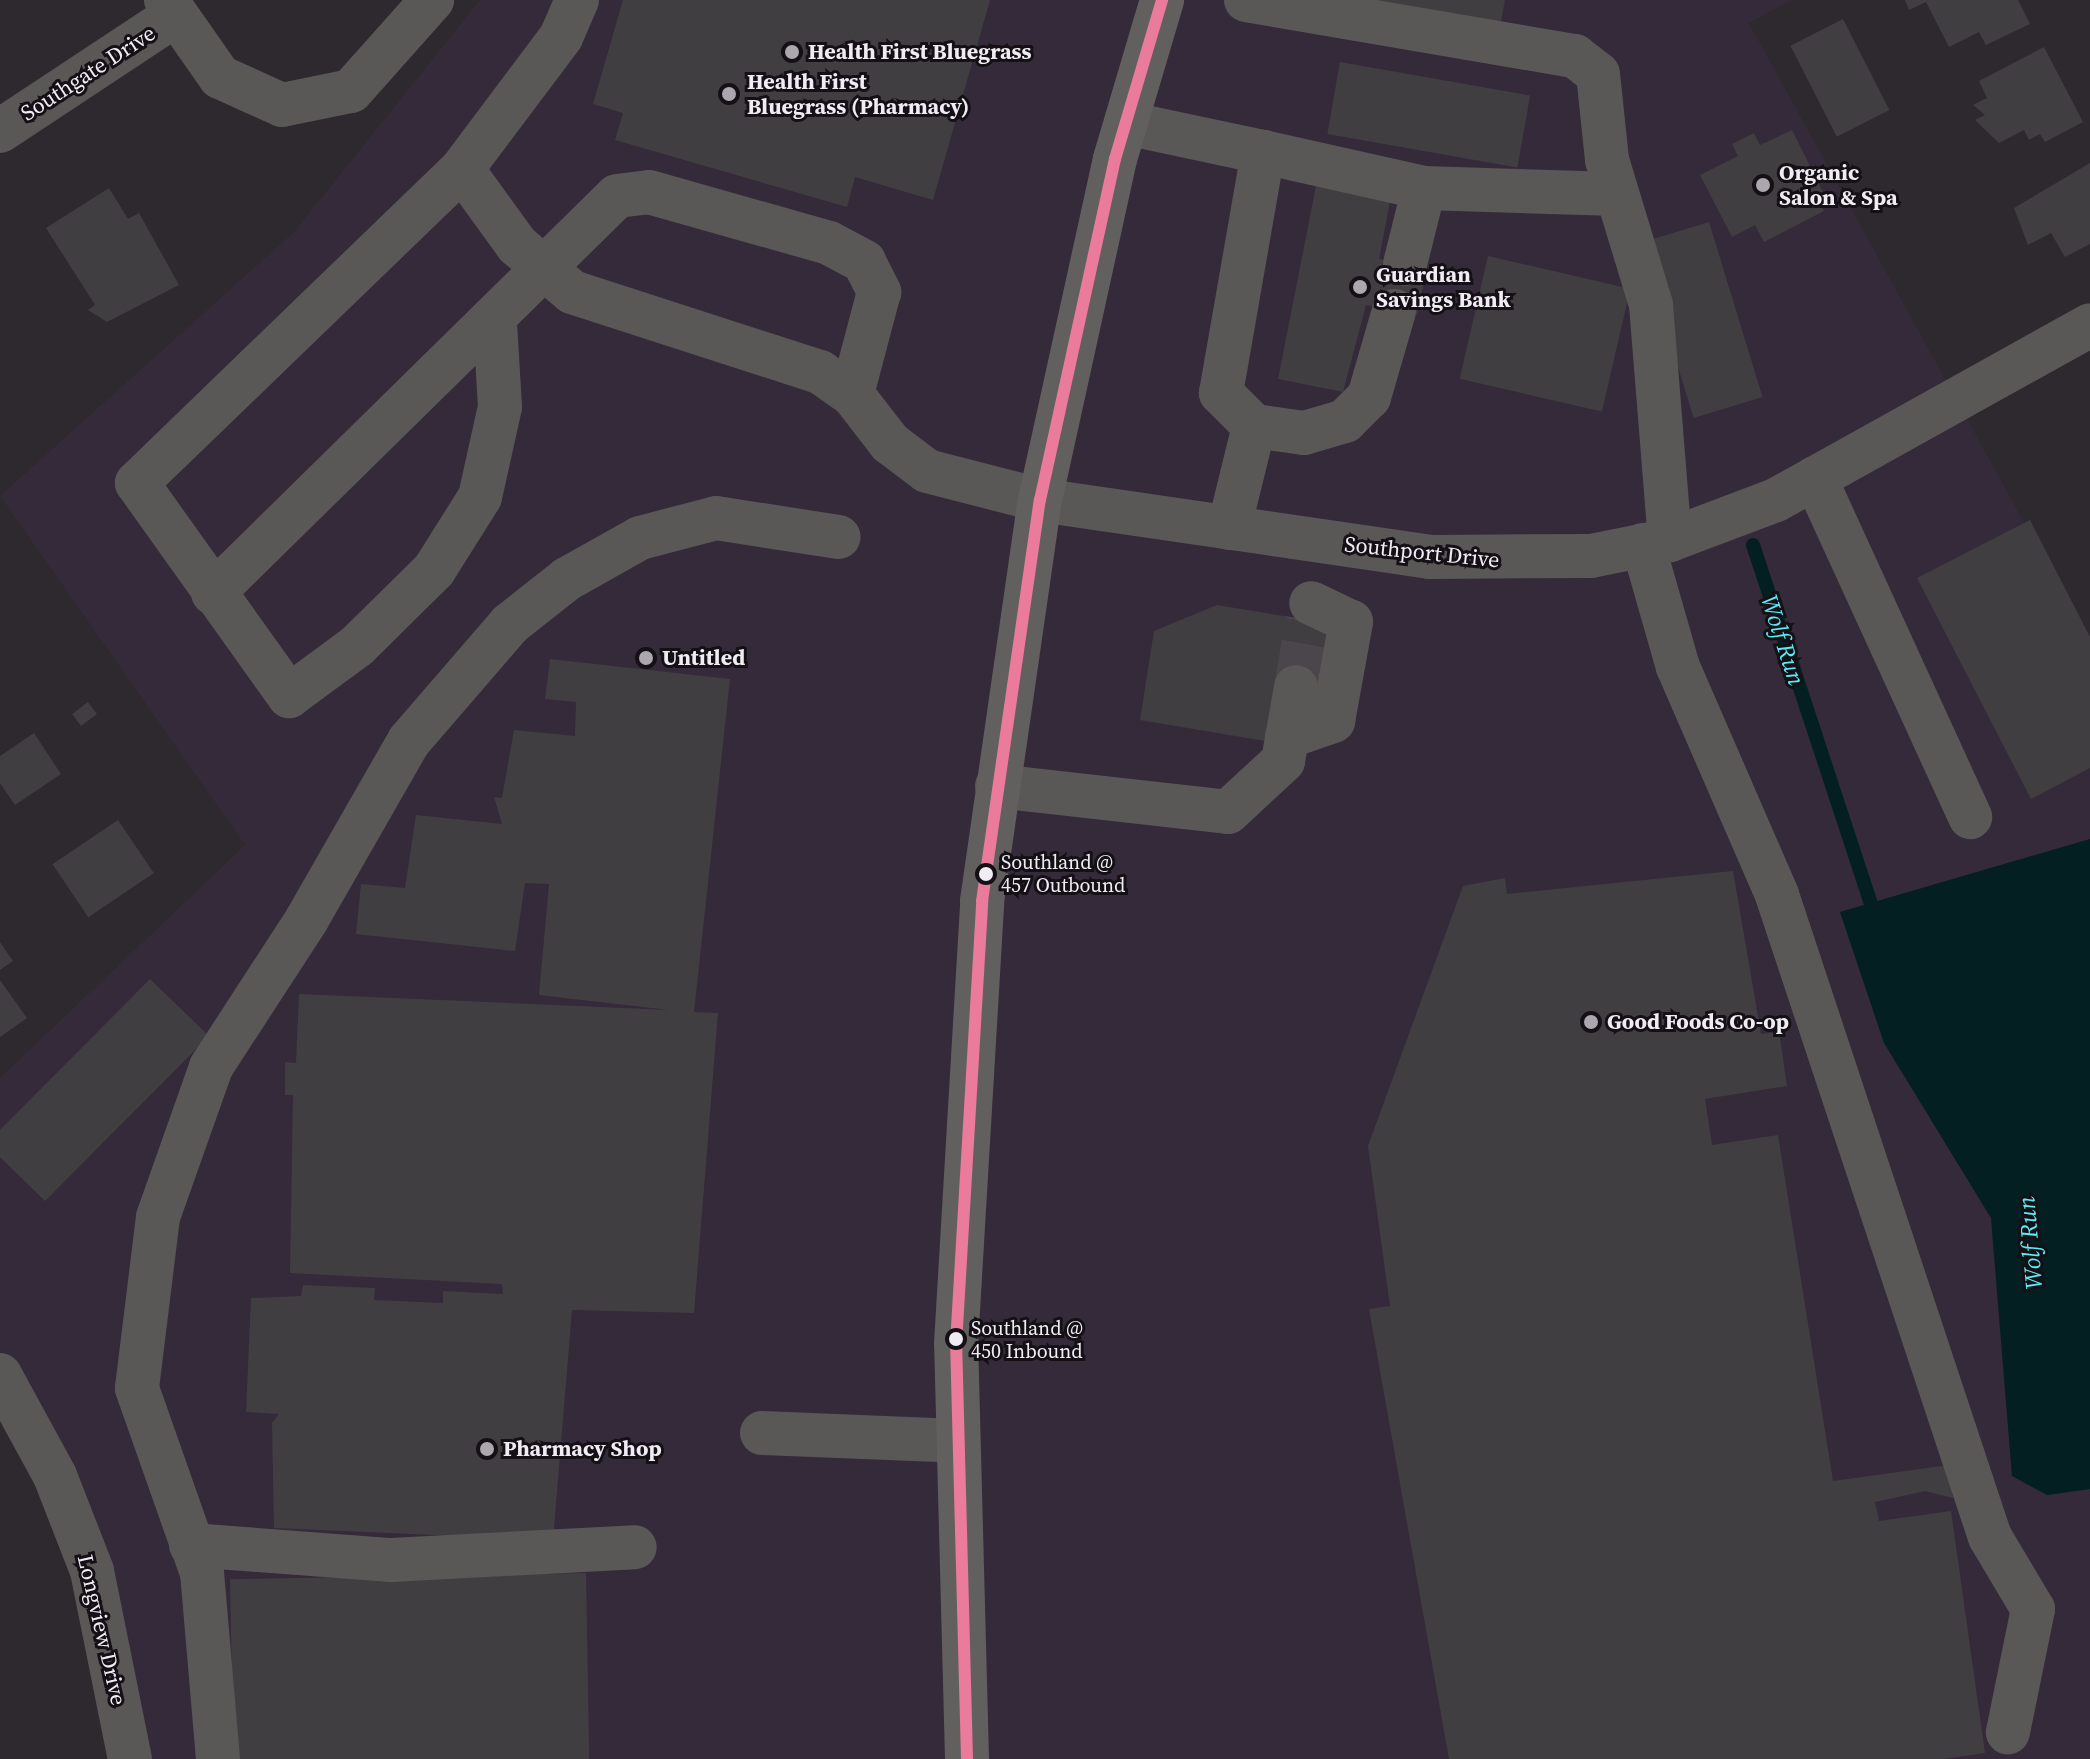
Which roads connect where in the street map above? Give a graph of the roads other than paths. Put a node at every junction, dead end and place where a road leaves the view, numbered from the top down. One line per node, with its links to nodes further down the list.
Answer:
1 (432, 0): 5 (street)
2 (577, 0): 9 (street)
3 (1162, 0): 6 (main road)
4 (1246, 0): 11 (street)
5 (170, 8): 7 (street, Southgate Drive)
6 (1126, 123): 8 (street); 20 (main road)
7 (0, 131)
8 (1263, 152): 10 (street); 18 (street)
9 (462, 169): 13 (street, Southport Drive); 25 (street)
10 (1424, 188): 11 (street); 12 (street)
11 (1617, 194): 24 (street)
12 (1405, 264)
13 (544, 269): 15 (street); 17 (street, Southport Drive); 17 (street)
14 (1394, 311): 18 (street)
15 (495, 323): 25 (street); 25 (street)
16 (2090, 325): 19 (street, Southport Drive)
17 (852, 394): 20 (street, Southport Drive)
18 (1254, 426): 21 (street)
19 (1815, 478): 24 (street, Southport Drive); 29 (street)
20 (1040, 500): 21 (street, Southport Drive); 28 (main road)
21 (1229, 528): 23 (street, Southport Drive)
22 (839, 537): 33 (street)
23 (1322, 541): 24 (street, Southport Drive); 27 (street)
24 (1656, 542): 35 (street)
25 (213, 593)
26 (1296, 687): 27 (street)
27 (1287, 737): 28 (street)
28 (997, 786): 32 (main road)
29 (1970, 817)
30 (0, 1375): 36 (street, Longview Drive)
31 (762, 1433): 32 (street)
32 (958, 1441): 38 (main road)
33 (191, 1545): 34 (street); 37 (street)
34 (635, 1547)
35 (2008, 1732)
36 (130, 1759)
37 (218, 1759)
38 (967, 1759)

